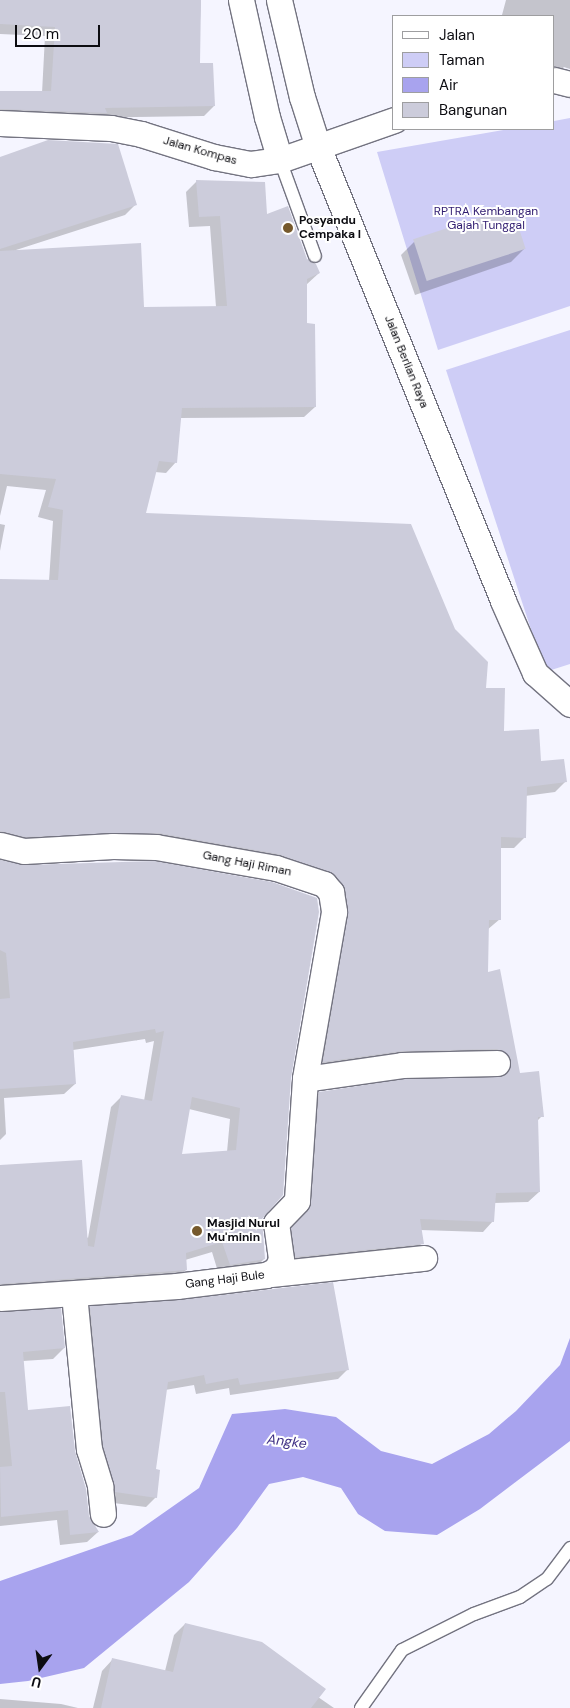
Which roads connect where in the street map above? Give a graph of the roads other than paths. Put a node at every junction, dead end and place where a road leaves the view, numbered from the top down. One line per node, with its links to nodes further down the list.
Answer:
1 (241, 0): 8 (street)
2 (279, 0): 7 (street, Jalan Berlian Raya)
3 (555, 80): 4 (street)
4 (570, 84)
5 (392, 121): 7 (street, Jalan Kompas)
6 (0, 123): 8 (street, Jalan Kompas)
7 (318, 147): 8 (street, Jalan Kompas); 10 (street, Jalan Berlian Raya)
8 (280, 160): 9 (lane)
9 (315, 256)
10 (570, 704)
11 (0, 845): 13 (street, Gang Haji Riman)
12 (497, 1063): 13 (street)
13 (306, 1079): 15 (street, Gang Haji Bule)
14 (424, 1258): 15 (street)
15 (271, 1274): 16 (street, Gang Haji Bule)
16 (74, 1294): 17 (street, Gang Haji Bule); 18 (street)
17 (0, 1298)
18 (103, 1514)
19 (570, 1548): 20 (lane)
20 (361, 1708)

